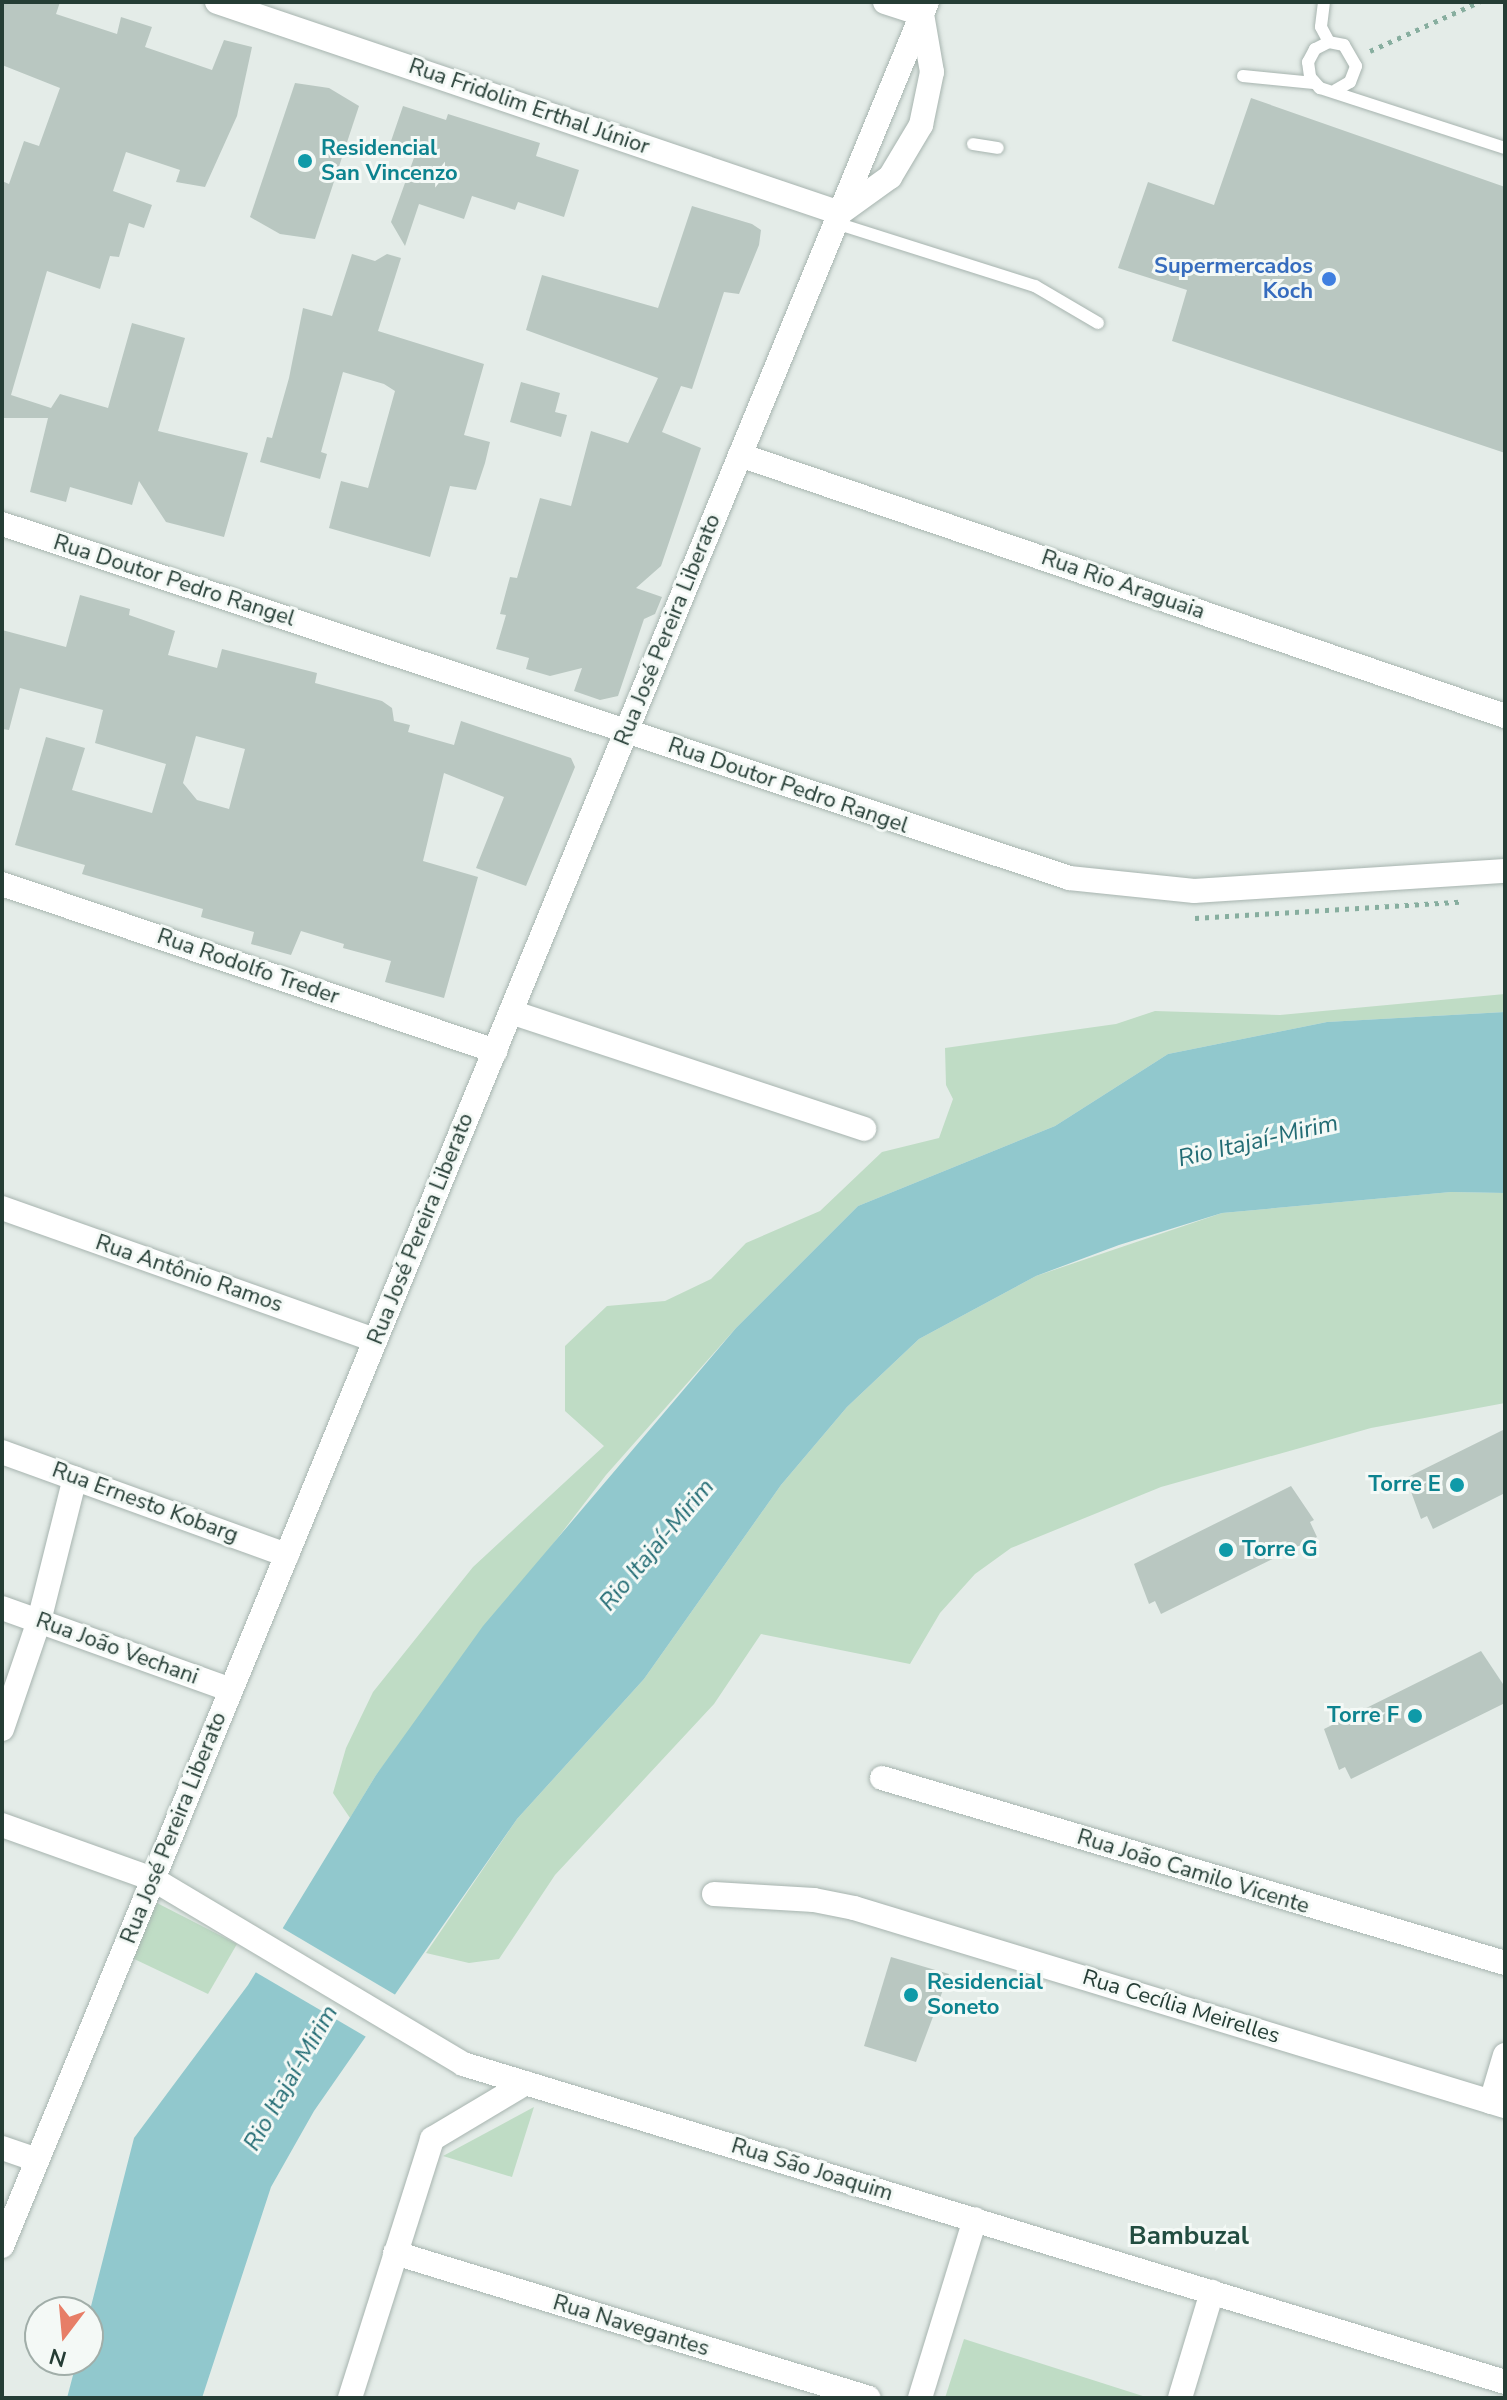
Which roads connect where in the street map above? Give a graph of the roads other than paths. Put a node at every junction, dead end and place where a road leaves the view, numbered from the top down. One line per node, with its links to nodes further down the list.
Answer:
1 (217, 2): 5 (street, Rua Fridolim Erthal Júnior)
2 (885, 2): 4 (street)
3 (1324, 2): 6 (lane)
4 (925, 8): 7 (street, Rua José Pereira Liberato); 12 (street)
5 (266, 10): 16 (street, Rua Fridolim Erthal Júnior)
6 (1329, 42): 9 (lane); 10 (lane)
7 (898, 73): 11 (street, Rua José Pereira Liberato); 12 (street)
8 (1243, 76): 9 (lane)
9 (1314, 83): 10 (lane)
10 (1336, 90): 15 (lane)
11 (878, 122): 12 (street); 16 (street, Rua José Pereira Liberato)
12 (921, 125): 16 (street)
13 (973, 144): 14 (lane)
14 (998, 148)
15 (1505, 148)
16 (838, 218): 17 (lane); 18 (street, Rua José Pereira Liberato)
17 (1098, 323)
18 (740, 455): 20 (street, Rua Rio Araguaia); 21 (street, Rua José Pereira Liberato)
19 (2, 524): 21 (street, Rua Doutor Pedro Rangel)
20 (1505, 716)
21 (626, 732): 22 (street, Rua Doutor Pedro Rangel); 24 (street, Rua José Pereira Liberato)
22 (1505, 871)
23 (2, 884): 25 (street, Rua Rodolfo Treder)
24 (511, 1012): 25 (street, Rua José Pereira Liberato); 26 (street)
25 (495, 1051): 28 (street, Rua José Pereira Liberato)
26 (864, 1129)
27 (2, 1208): 28 (street, Rua Antônio Ramos)
28 (375, 1340): 31 (street, Rua José Pereira Liberato)
29 (2, 1452): 30 (street, Rua Ernesto Kobarg)
30 (75, 1478): 31 (street, Rua Ernesto Kobarg); 33 (street)
31 (287, 1555): 34 (street, Rua José Pereira Liberato)
32 (2, 1608): 33 (street, Rua João Vechani)
33 (39, 1621): 34 (street, Rua João Vechani); 35 (street)
34 (231, 1690): 38 (street, Rua José Pereira Liberato)
35 (2, 1729)
36 (882, 1778): 40 (street, Rua João Camilo Vicente)
37 (2, 1825): 38 (street, Rua São Joaquim)
38 (153, 1879): 42 (street, Rua São Joaquim); 47 (street, Rua José Pereira Liberato)
39 (714, 1894): 44 (street, Rua Cecília Meirelles)
40 (1505, 1963)
41 (1505, 2055): 44 (street)
42 (478, 2069): 43 (street, Rua São Joaquim); 45 (street)
43 (526, 2083): 45 (street); 48 (street, Rua São Joaquim)
44 (1498, 2104)
45 (468, 2118): 50 (street)
46 (2, 2148): 47 (street)
47 (37, 2160): 49 (street, Rua José Pereira Liberato)
48 (975, 2219): 51 (street, Rua São Joaquim); 55 (street)
49 (2, 2246)
50 (395, 2253): 53 (street); 54 (street, Rua Navegantes)
51 (1212, 2292): 52 (street, Rua São Joaquim); 56 (street)
52 (1505, 2382)
53 (350, 2398)
54 (868, 2398)
55 (920, 2398)
56 (1180, 2398)

